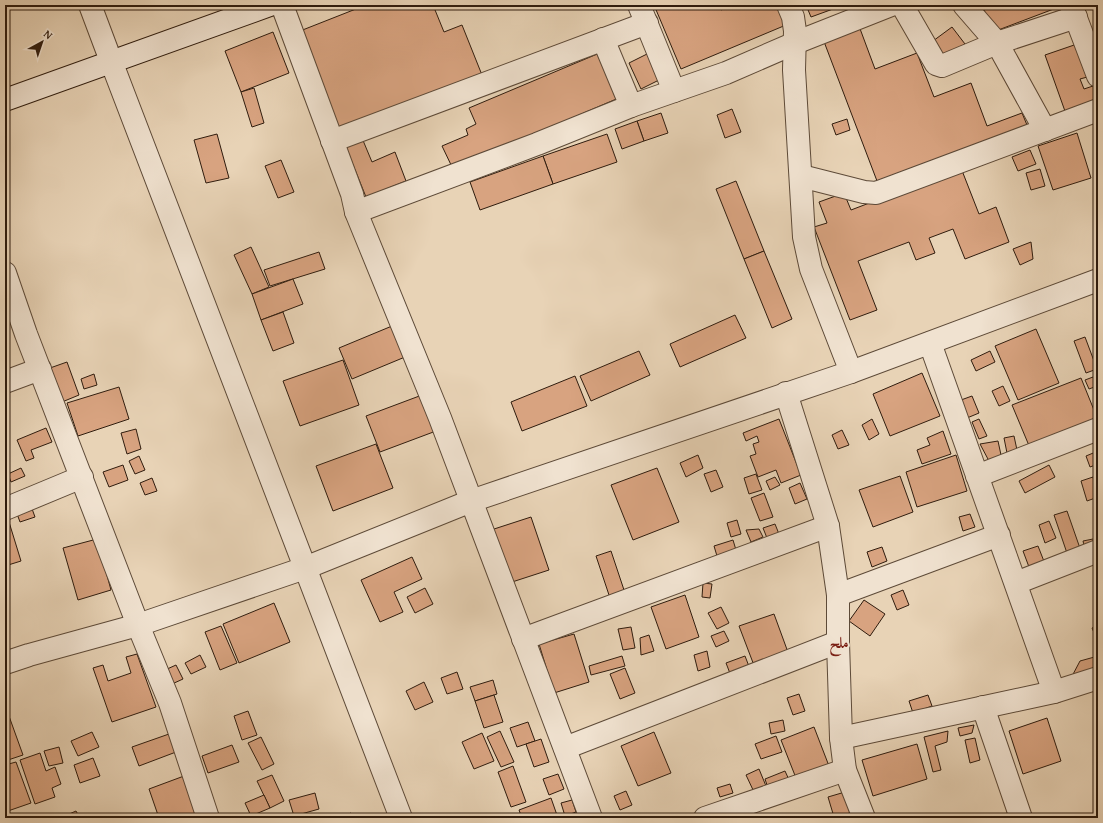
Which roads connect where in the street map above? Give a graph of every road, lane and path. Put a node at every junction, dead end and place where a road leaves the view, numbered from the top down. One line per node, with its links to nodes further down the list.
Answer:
1 (90, 5): 13 (street)
2 (270, 5): 13 (street)
3 (282, 5): 20 (street)
4 (788, 5): 11 (street)
5 (891, 5): 11 (street)
6 (902, 5): 12 (street)
7 (964, 5): 12 (street)
8 (1074, 11): 12 (street); 14 (street)
9 (643, 14): 10 (street); 15 (street)
10 (603, 39): 17 (street); 20 (street)
11 (795, 43): 15 (street); 21 (street)
12 (997, 43): 19 (street)
13 (111, 61): 16 (street); 38 (street)
14 (1098, 76)
15 (674, 91): 17 (street)
16 (5, 100)
17 (631, 106): 22 (street)
18 (1098, 110): 19 (street)
19 (1045, 130): 21 (street)
20 (332, 141): 22 (street)
21 (801, 176): 27 (street)
22 (356, 212): 33 (street)
23 (5, 273): 26 (street)
24 (1098, 280): 25 (street)
25 (930, 343): 27 (street); 31 (street)
26 (40, 369): 28 (street); 32 (street)
27 (851, 372): 29 (street)
28 (5, 382)
29 (786, 393): 33 (street); 35 (street)
30 (1098, 429): 31 (street)
31 (977, 476): 36 (street)
32 (82, 477): 34 (street); 41 (street)
33 (471, 501): 38 (street); 42 (street)
34 (5, 508)
35 (828, 526): 40 (street); 42 (street)
36 (999, 535): 39 (street); 40 (street)
37 (1098, 551): 39 (street)
38 (306, 568): 41 (street); 52 (street)
39 (1016, 583): 46 (street)
40 (838, 595): 43 (street)
41 (138, 625): 44 (street); 51 (street)
42 (523, 639): 49 (street)
43 (838, 642): 48 (street); 49 (street)
44 (5, 663)
45 (1098, 678): 46 (street)
46 (1054, 692): 47 (street)
47 (984, 707): 48 (street); 56 (street)
48 (841, 738): 50 (street)
49 (565, 748): 53 (street)
50 (845, 770): 54 (street); 55 (street)
51 (208, 818)
52 (401, 818)
53 (591, 818)
54 (705, 818)
55 (864, 818)
56 (1022, 818)

